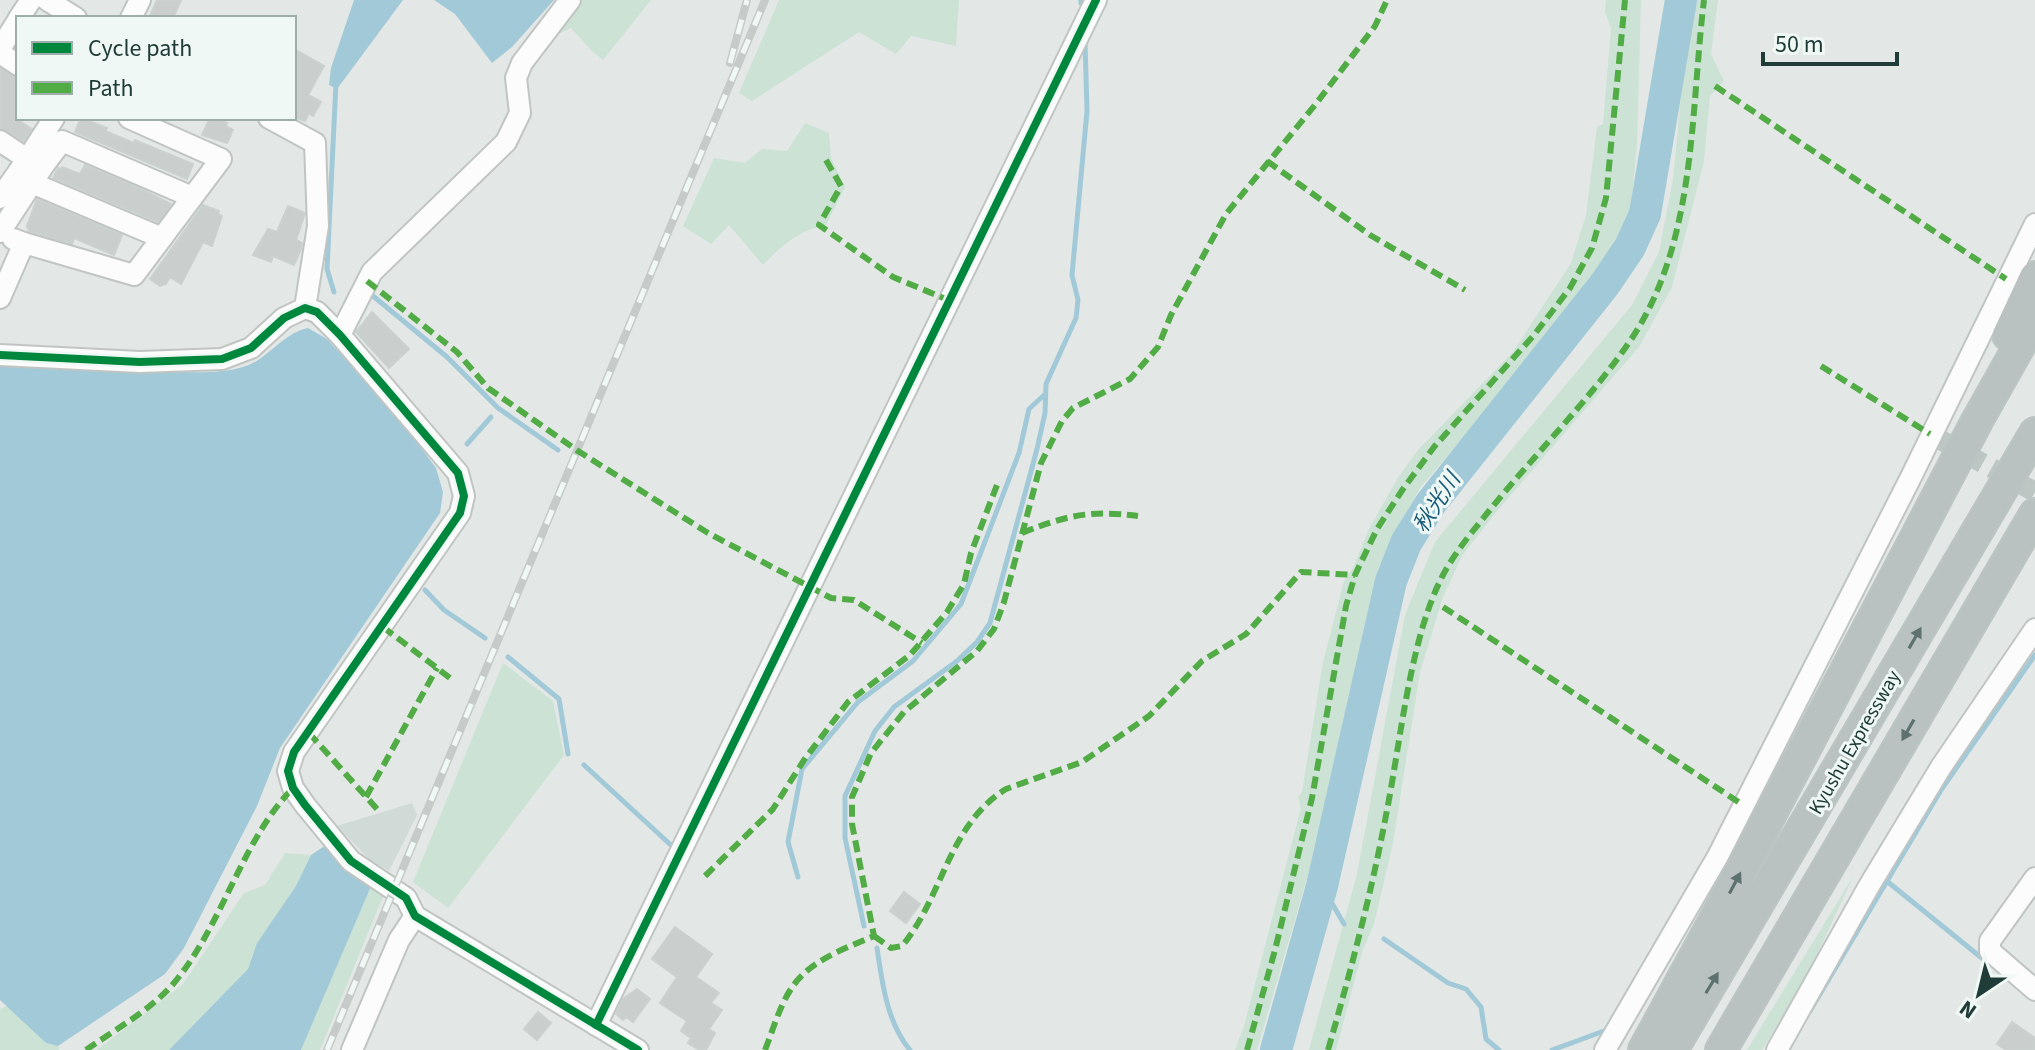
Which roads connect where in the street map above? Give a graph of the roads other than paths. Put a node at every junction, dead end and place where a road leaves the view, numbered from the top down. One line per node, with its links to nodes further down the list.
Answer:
1 (47, 0): 4 (street)
2 (570, 0): 24 (street)
3 (1096, 0): 35 (street)
4 (73, 16)
5 (16, 24): 6 (street)
6 (0, 51): 7 (street)
7 (16, 63)
8 (53, 120): 12 (street)
9 (133, 120): 14 (street)
10 (273, 120): 22 (street)
11 (0, 141): 12 (street)
12 (34, 160): 13 (street); 14 (street); 15 (street)
13 (32, 183): 17 (street); 18 (street)
14 (192, 197): 18 (street)
15 (0, 198)
16 (2035, 224): 38 (street)
17 (0, 233): 19 (street)
18 (162, 238): 19 (street)
19 (24, 243): 21 (street)
20 (2035, 277): 29 (highway)
21 (0, 298)
22 (305, 308): 24 (street); 25 (street)
23 (2035, 318): 29 (highway)
24 (340, 335): 33 (street)
25 (0, 355)
26 (2035, 433): 40 (highway, Kyushu Expressway, one-way to 26)
27 (2035, 514): 31 (highway, Kyushu Expressway)
28 (2035, 533): 31 (highway)
29 (1885, 594): 39 (highway, one-way to 29)
30 (2035, 629): 42 (street)
31 (1962, 638): 41 (highway, Kyushu Expressway, one-way to 41)
32 (2035, 878): 34 (street)
33 (415, 916): 35 (street); 36 (street)
34 (2035, 990)
35 (596, 1025): 37 (street)
36 (352, 1050)
37 (638, 1050)
38 (1605, 1050)
39 (1644, 1050)
40 (1672, 1050)
41 (1721, 1050)
42 (1777, 1050)

